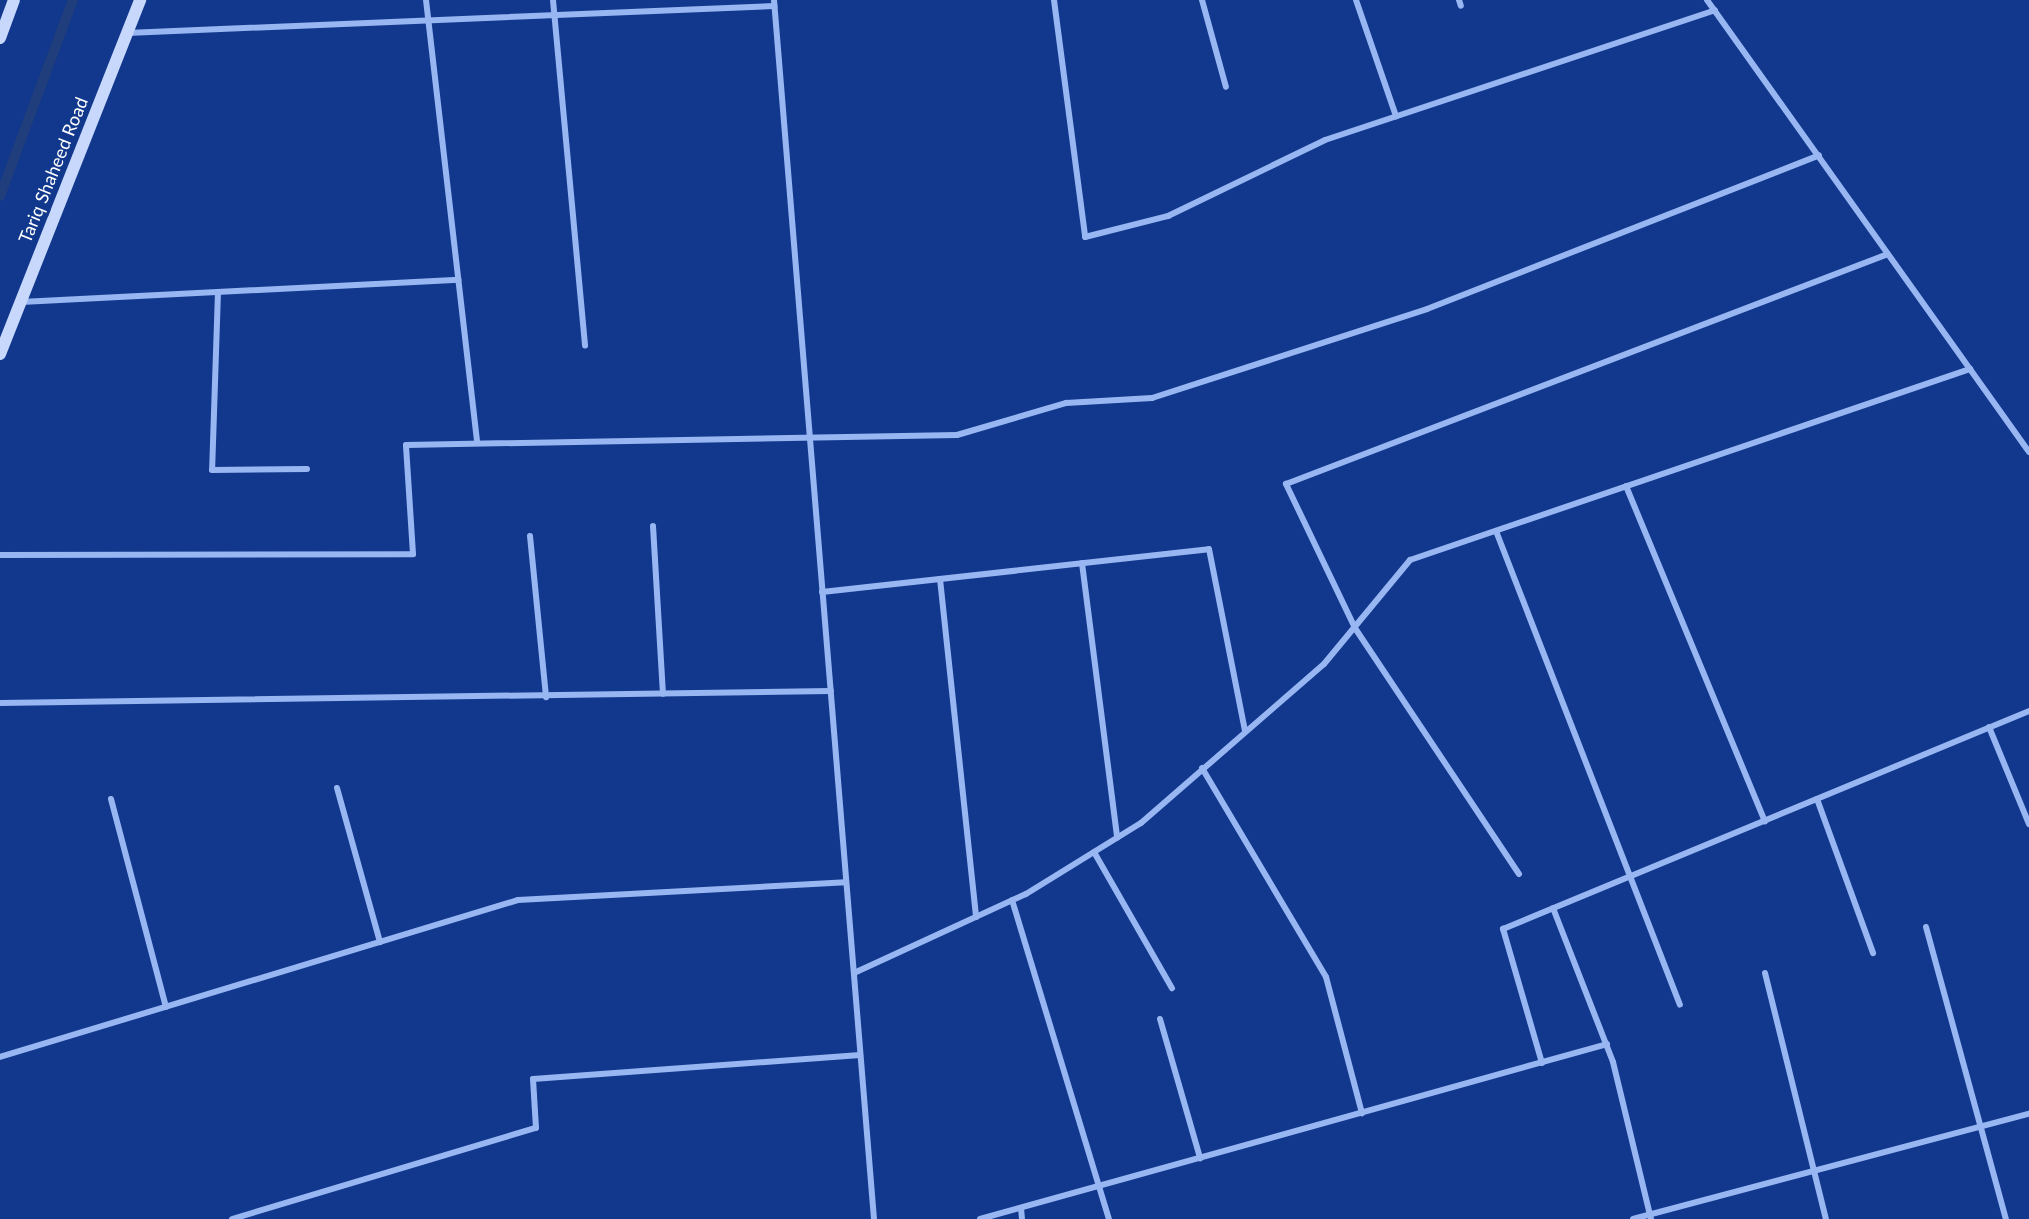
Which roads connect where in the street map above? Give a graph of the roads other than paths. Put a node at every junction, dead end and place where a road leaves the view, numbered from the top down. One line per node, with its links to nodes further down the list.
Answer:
1 (14, 0): 14 (main road)
2 (140, 0): 13 (main road, Tariq Shaheed Road)
3 (426, 0): 12 (street)
4 (552, 0): 11 (street)
5 (1054, 0): 16 (street)
6 (1202, 0): 15 (street)
7 (1356, 0): 16 (street)
8 (1707, 0): 10 (street)
9 (774, 3): 11 (street); 25 (street)
10 (1715, 10): 16 (street); 17 (street)
11 (554, 15): 12 (street); 22 (street)
12 (429, 21): 13 (street); 19 (street)
13 (127, 33): 21 (main road, Tariq Shaheed Road)
14 (0, 38)
15 (1227, 87)
16 (1396, 116)
17 (1819, 155): 18 (street); 25 (street)
18 (1888, 254): 24 (street); 37 (street)
19 (458, 280): 20 (street); 26 (street)
20 (218, 292): 21 (street); 28 (street)
21 (20, 302): 23 (main road, Tariq Shaheed Road)
22 (585, 346)
23 (0, 354)
24 (1970, 369): 27 (street); 29 (street)
25 (810, 439): 26 (street); 36 (street)
26 (477, 443): 33 (street)
27 (2029, 452)
28 (307, 469)
29 (1626, 486): 31 (street); 49 (street)
30 (653, 526): 39 (street)
31 (1496, 531): 37 (street); 54 (street)
32 (530, 536): 40 (street)
33 (0, 555)
34 (1082, 563): 35 (street); 44 (street); 51 (street)
35 (940, 579): 36 (street); 58 (street)
36 (822, 592): 38 (street)
37 (1355, 628): 44 (street); 53 (street)
38 (831, 691): 39 (street); 55 (street)
39 (663, 694): 40 (street)
40 (546, 697): 41 (street)
41 (0, 703)
42 (2029, 711): 43 (street)
43 (1989, 727): 48 (street); 50 (street)
44 (1245, 730): 45 (street)
45 (1202, 768): 51 (street); 72 (street)
46 (337, 788): 60 (street)
47 (111, 799): 66 (street)
48 (1817, 799): 49 (street); 61 (street)
49 (1764, 821): 54 (street)
50 (2029, 824)
51 (1117, 838): 52 (street)
52 (1094, 852): 56 (street); 64 (street)
53 (1520, 874)
54 (1630, 876): 57 (street); 65 (street)
55 (846, 882): 60 (street); 62 (street)
56 (1012, 900): 58 (street); 77 (street)
57 (1553, 908): 68 (street); 71 (street)
58 (976, 917): 62 (street)
59 (1926, 927): 74 (street)
60 (380, 942): 66 (street)
61 (1873, 953)
62 (854, 973): 69 (street)
63 (1765, 974): 76 (street)
64 (1172, 988)
65 (1680, 1005)
66 (166, 1007): 70 (street)
67 (1160, 1019): 75 (street)
68 (1607, 1044): 71 (street); 79 (street)
69 (861, 1055): 80 (street); 81 (street)
70 (0, 1057)
71 (1542, 1063): 72 (street)
72 (1362, 1113): 75 (street)
73 (2029, 1114): 74 (street)
74 (1981, 1126): 76 (street); 87 (street)
75 (1200, 1158): 77 (street)
76 (1812, 1171): 79 (street); 86 (street)
77 (1100, 1186): 78 (street); 84 (street)
78 (1021, 1208): 82 (street); 83 (street)
79 (1651, 1216): 85 (street)
80 (231, 1219)
81 (874, 1219)
82 (980, 1219)
83 (1022, 1219)
84 (1109, 1219)
85 (1633, 1219)
86 (1826, 1219)
87 (2006, 1219)

